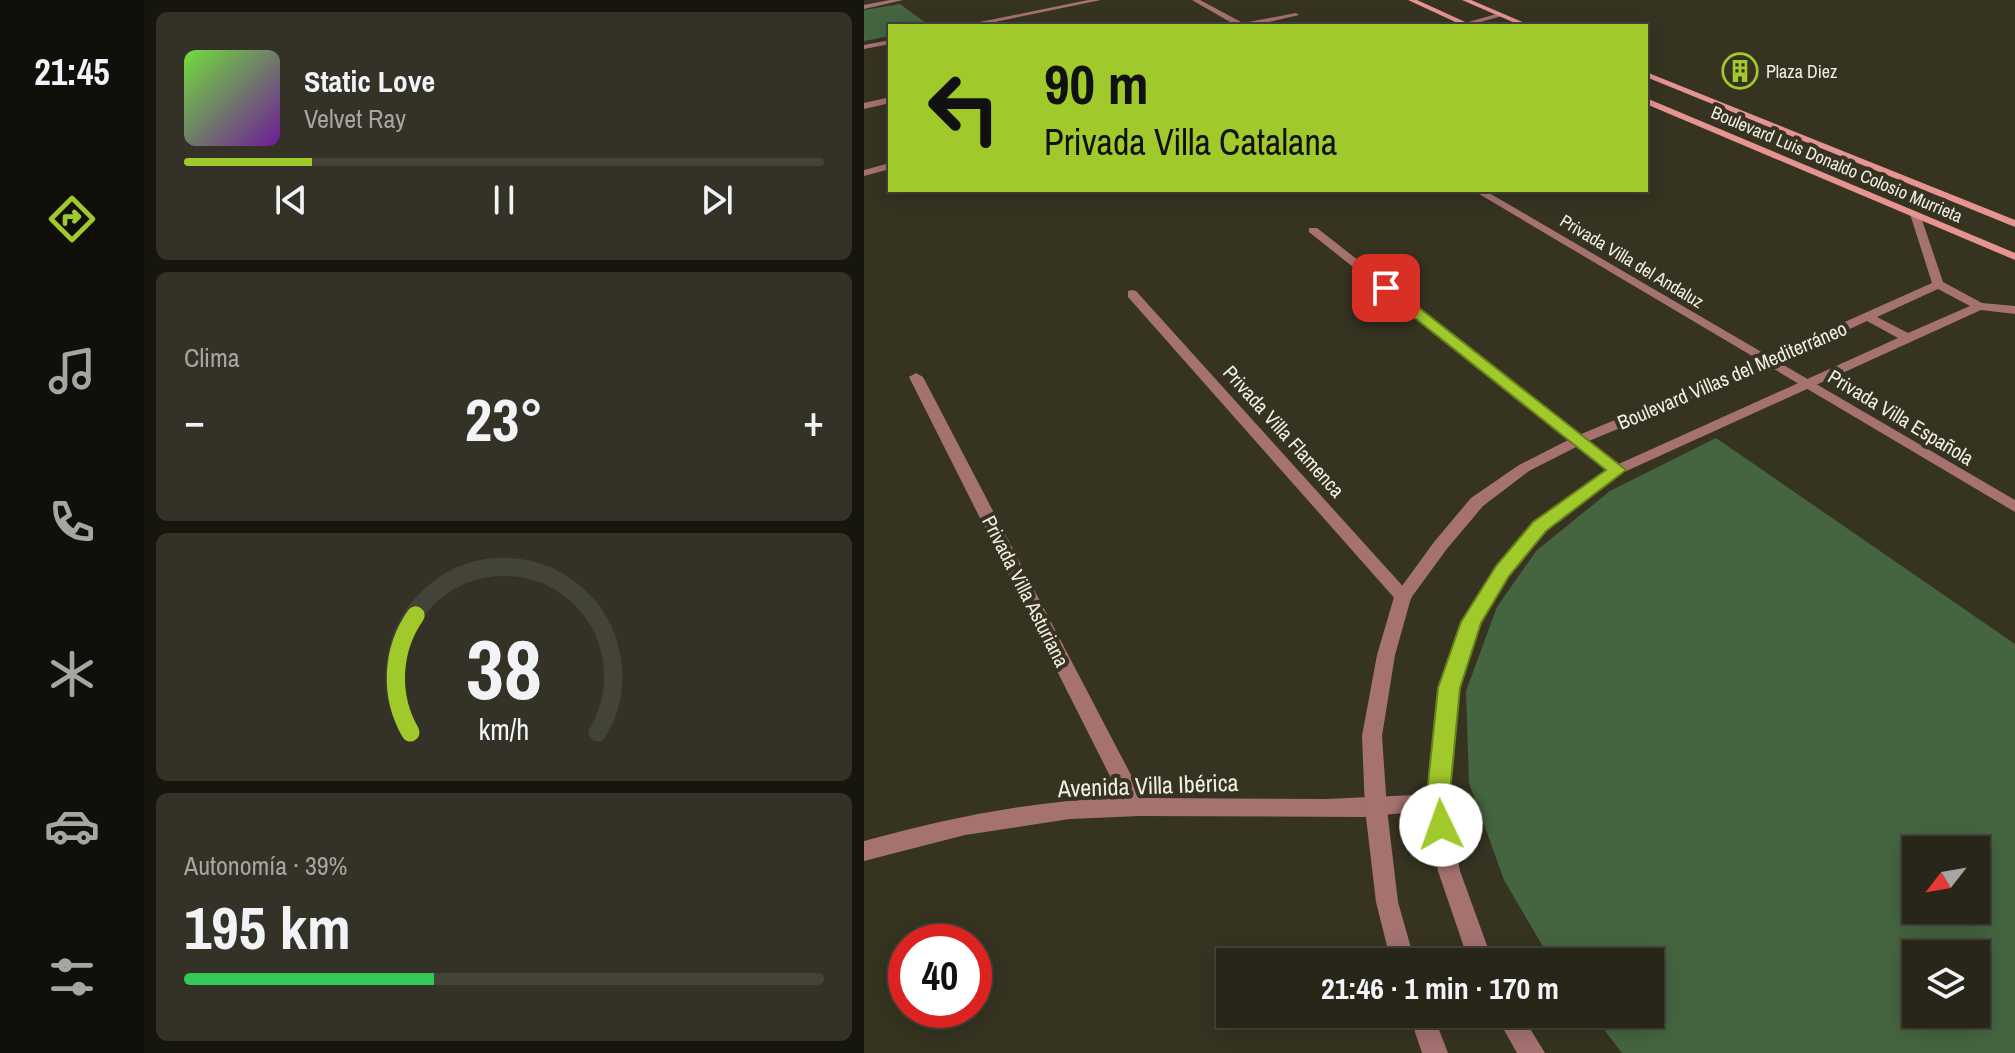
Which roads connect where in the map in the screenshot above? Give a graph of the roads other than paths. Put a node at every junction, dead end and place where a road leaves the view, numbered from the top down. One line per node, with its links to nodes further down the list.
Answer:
1 (900, 0): 6 (street)
2 (1098, 0): 8 (street)
3 (1195, 0): 13 (street)
4 (1411, 0): 15 (main road)
5 (1465, 0): 10 (main road)
6 (885, 1): 7 (street)
7 (864, 7)
8 (1026, 13): 11 (street); 12 (street)
9 (1296, 15): 14 (street)
10 (1500, 15): 16 (street); 17 (main road)
11 (1036, 20)
12 (974, 24)
13 (1238, 24)
14 (1252, 24)
15 (1462, 24)
16 (1468, 24)
17 (1523, 24)
18 (888, 43): 19 (street)
19 (864, 47)
20 (1648, 75): 28 (main road, Boulevard Luis Donaldo Colosio Murrieta)
21 (888, 100): 23 (street)
22 (1648, 102): 27 (main road, Boulevard Luis Donaldo Colosio Murrieta)
23 (864, 106)
24 (888, 167): 25 (street)
25 (864, 173)
26 (1481, 192): 37 (street, Privada Villa del Andaluz)
27 (1915, 214): 30 (main road, Boulevard Luis Donaldo Colosio Murrieta); 31 (street)
28 (2015, 224)
29 (1313, 230): 40 (street)
30 (2015, 257)
31 (1938, 284): 33 (street); 35 (street, Boulevard Villas del Mediterráneo)
32 (1132, 294): 43 (street, Privada Villa Flamenca)
33 (1979, 306): 34 (street, Boulevard Villas del Mediterráneo); 36 (street, Boulevard Villas del Mediterráneo)
34 (2015, 310)
35 (1868, 317): 36 (street); 37 (street, Boulevard Villas del Mediterráneo)
36 (1906, 337): 39 (street, Boulevard Villas del Mediterráneo)
37 (1767, 362): 39 (street, Privada Villa Española); 40 (street, Boulevard Villas del Mediterráneo)
38 (916, 377): 45 (street, Privada Villa Asturiana)
39 (1805, 383): 41 (street, Boulevard Villas del Mediterráneo); 42 (street, Privada Villa Española)
40 (1579, 440): 41 (street); 43 (street, Boulevard Villas del Mediterráneo)
41 (1617, 470): 44 (street, Boulevard Villas del Mediterráneo)
42 (2015, 507)
43 (1403, 597): 46 (street, Boulevard Villas del Mediterráneo)
44 (1437, 803): 46 (street, Avenida Villa Ibérica); 49 (street, Boulevard Villas del Mediterráneo)
45 (1136, 806): 46 (street, Avenida Villa Ibérica); 47 (street, Avenida Villa Ibérica)
46 (1376, 809): 48 (street, Boulevard Villas del Mediterráneo)
47 (864, 851)
48 (1399, 948)
49 (1476, 948)
50 (1426, 1028): 52 (street)
51 (1516, 1028): 53 (street)
52 (1435, 1053)
53 (1532, 1053)

